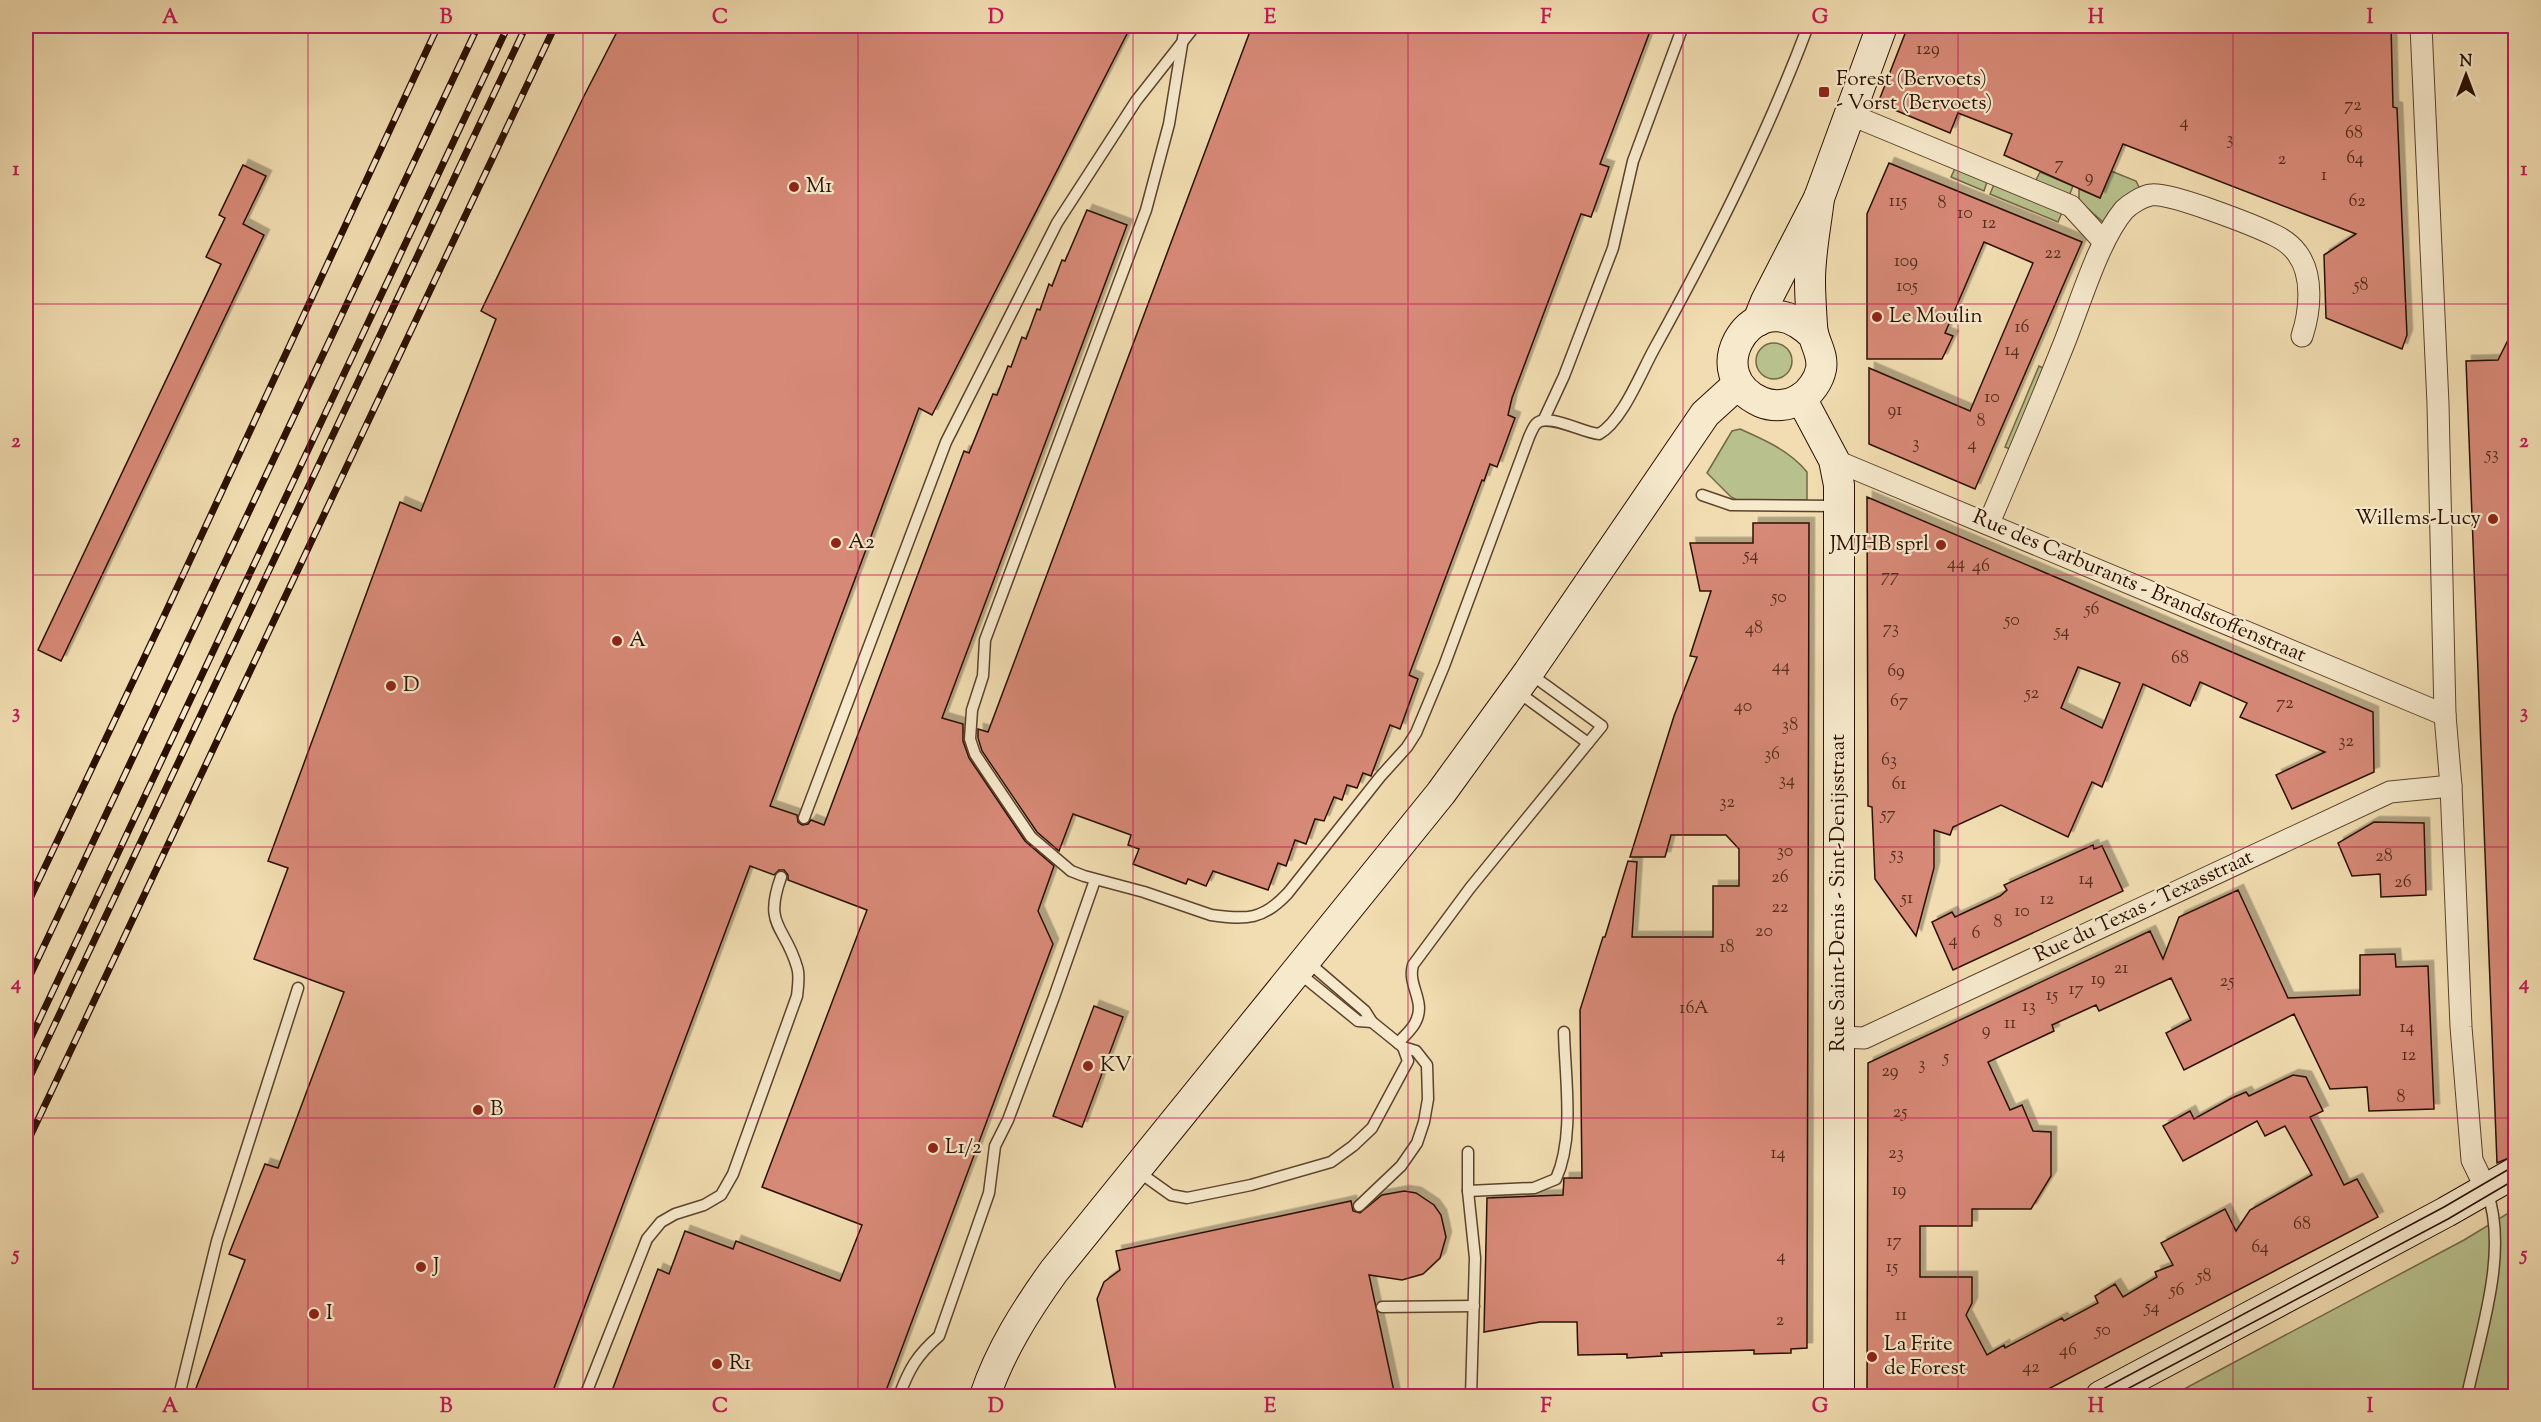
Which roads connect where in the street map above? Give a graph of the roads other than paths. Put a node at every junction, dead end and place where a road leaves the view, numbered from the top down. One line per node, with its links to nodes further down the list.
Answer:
1 (1185, 26): 7 (lane)
2 (1195, 26): 7 (lane)
3 (1683, 26): 16 (lane)
4 (1808, 26): 16 (lane)
5 (1882, 26): 8 (main road)
6 (2421, 26): 22 (street)
7 (1183, 41): 25 (lane); 27 (lane)
8 (1849, 114): 9 (main road); 10 (street)
9 (1819, 198): 11 (main road); 12 (main road)
10 (2104, 242): 13 (street); 20 (street)
11 (1758, 321): 12 (main road); 14 (main road)
12 (1812, 334): 15 (main road)
13 (2302, 336)
14 (1738, 384): 15 (main road); 21 (main road)
15 (1801, 398): 17 (main road, Rue Saint-Denis - Sint-Denijsstraat)
16 (1544, 419): 27 (lane)
17 (1834, 460): 19 (main road, Rue Saint-Denis - Sint-Denijsstraat); 20 (street, Rue des Carburants - Brandstoffenstraat)
18 (1702, 495): 19 (lane)
19 (1839, 506): 31 (main road, Rue Saint-Denis - Sint-Denijsstraat)
20 (1989, 523): 22 (street, Rue des Carburants - Brandstoffenstraat)
21 (1522, 681): 23 (lane); 23 (lane); 28 (main road)
22 (2445, 715): 24 (street)
23 (1588, 743): 32 (lane)
24 (2451, 786): 31 (street, Rue du Texas - Texasstraat); 36 (street)
25 (804, 818)
26 (781, 877): 42 (lane)
27 (1095, 880): 43 (lane)
28 (1301, 966): 32 (lane); 34 (main road)
29 (298, 988): 41 (lane)
30 (1564, 1032): 37 (lane)
31 (1839, 1037): 46 (main road, Rue Saint-Denis - Sint-Denijsstraat)
32 (1400, 1045): 34 (lane); 38 (lane)
33 (1468, 1152): 37 (lane)
34 (1136, 1170): 44 (main road)
35 (2516, 1172): 36 (main road)
36 (2486, 1189): 47 (main road); 48 (lane)
37 (1468, 1191): 39 (lane)
38 (1359, 1206)
39 (1474, 1306): 40 (lane); 45 (lane)
40 (1382, 1307)
41 (179, 1396)
42 (585, 1396)
43 (899, 1396)
44 (985, 1396)
45 (1471, 1396)
46 (1839, 1396)
47 (2101, 1396)
48 (2467, 1396)

